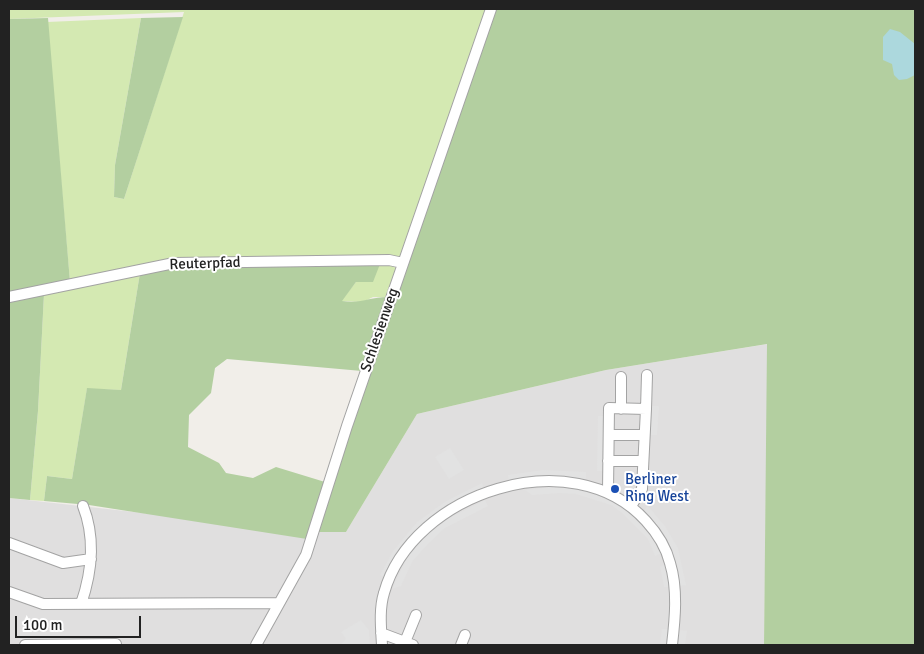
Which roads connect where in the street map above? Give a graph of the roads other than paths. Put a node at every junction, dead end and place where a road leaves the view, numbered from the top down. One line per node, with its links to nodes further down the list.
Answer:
1 (492, 9): 2 (street, Schlesienweg)
2 (403, 263): 3 (street, Reuterpfad); 18 (street, Schlesienweg)
3 (9, 297)
4 (647, 375): 7 (street)
5 (621, 377): 6 (street)
6 (621, 409): 7 (street); 8 (street)
7 (646, 409): 9 (street)
8 (608, 435): 9 (street); 10 (street)
9 (644, 435): 11 (street)
10 (608, 461): 11 (street); 12 (street)
11 (643, 461): 14 (street)
12 (608, 491): 14 (street); 21 (street)
13 (83, 506): 16 (street)
14 (631, 506): 30 (street)
15 (9, 543): 16 (street)
16 (91, 559): 19 (street)
17 (9, 592): 19 (street)
18 (279, 603): 19 (street); 27 (street, Schlesienweg)
19 (81, 604)
20 (416, 615): 23 (street)
21 (381, 633): 23 (street); 28 (street)
22 (465, 635): 29 (street)
23 (409, 643)
24 (116, 644): 26 (street)
25 (25, 645): 26 (street)
26 (81, 645)
27 (256, 645)
28 (382, 645)
29 (461, 645)
30 (672, 645)

